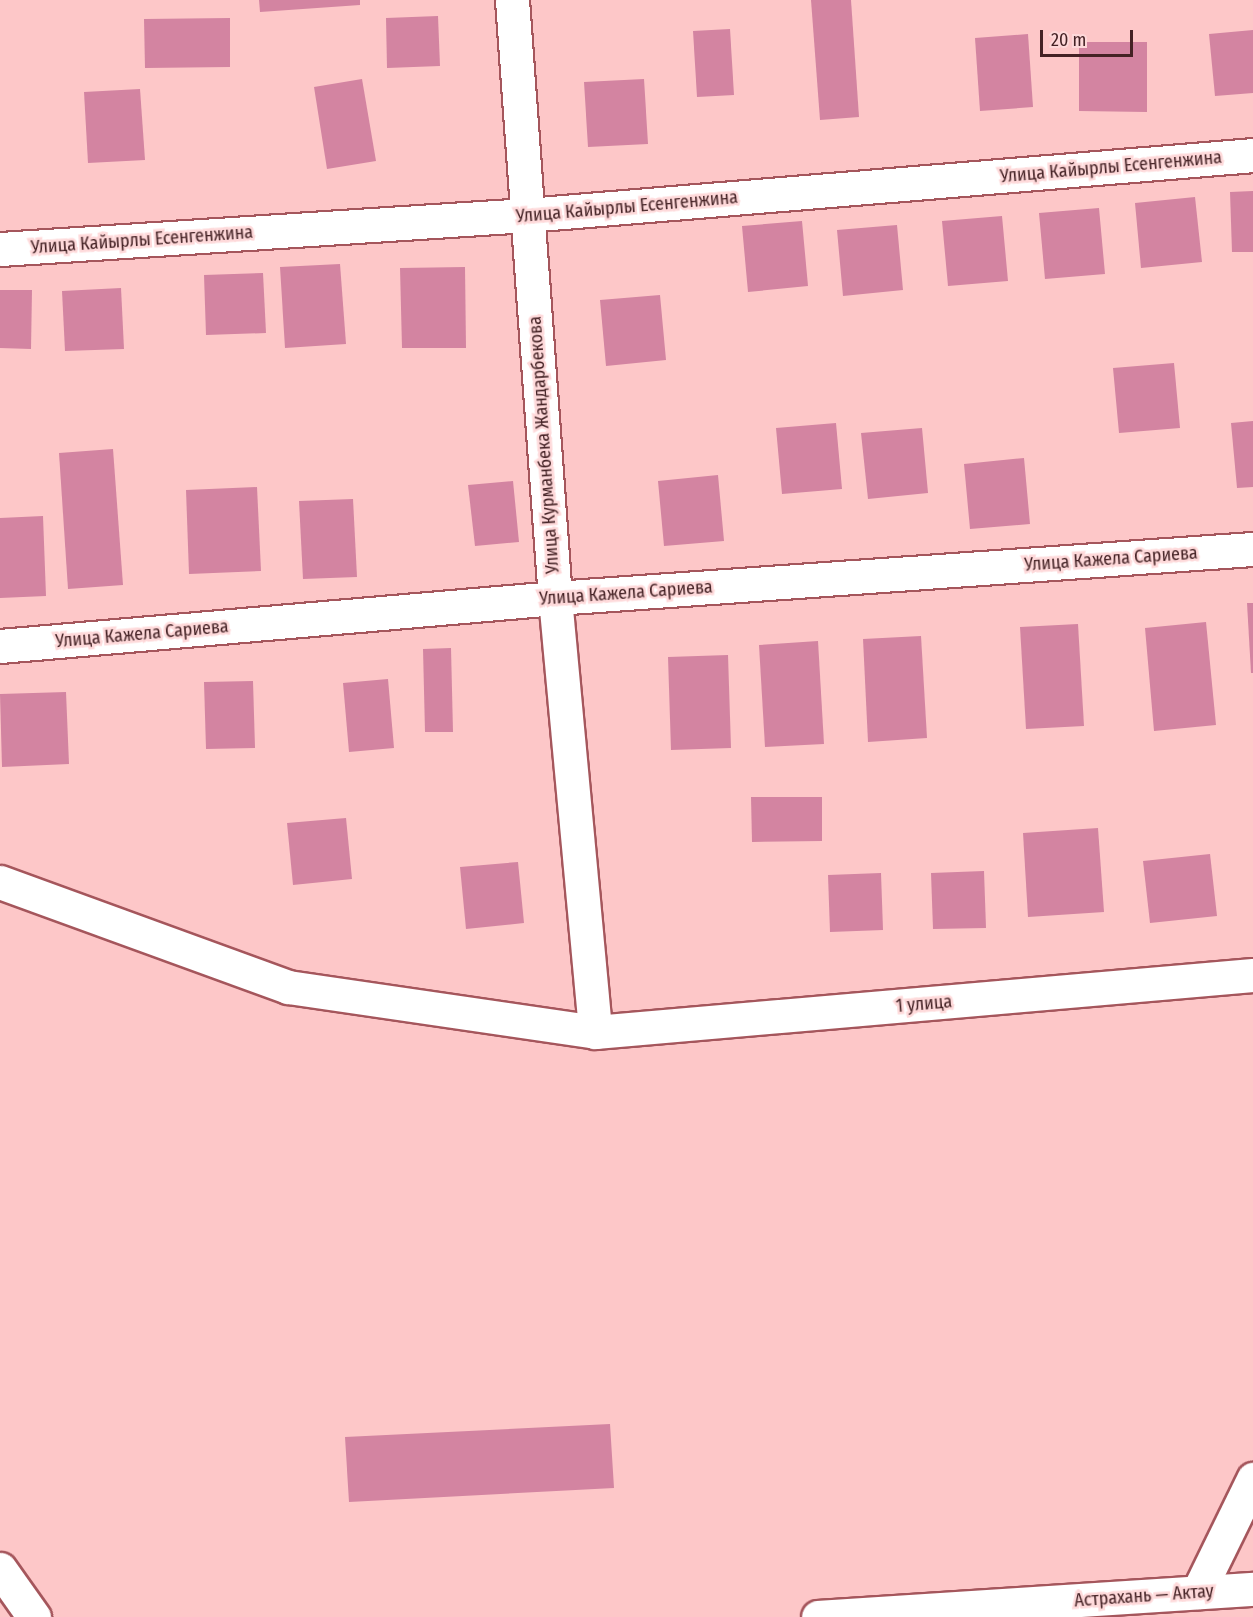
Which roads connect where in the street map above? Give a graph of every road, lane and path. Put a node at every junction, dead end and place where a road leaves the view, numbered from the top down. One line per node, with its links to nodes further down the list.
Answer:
1 (512, 0): 3 (main road, Улица Курманбека Жандарбекова)
2 (1253, 155): 3 (main road, Улица Кайырлы Есенгенжина)
3 (527, 215): 4 (main road, Улица Кайырлы Есенгенжина); 6 (main road, Улица Курманбека Жандарбекова)
4 (0, 249)
5 (1253, 549): 6 (main road, Улица Кажела Сариева)
6 (555, 598): 7 (main road, Улица Кажела Сариева); 10 (main road, Улица Курманбека Жандарбекова)
7 (0, 646)
8 (0, 882): 10 (main road, 1 улица)
9 (1253, 975): 10 (main road, 1 улица)
10 (595, 1032)
11 (1253, 1479): 14 (main road)
12 (0, 1569): 15 (main road)
13 (1253, 1589): 14 (main road, Астрахань — Актау)
14 (1198, 1592): 16 (main road, Астрахань — Актау)
15 (34, 1617)
16 (819, 1617)

